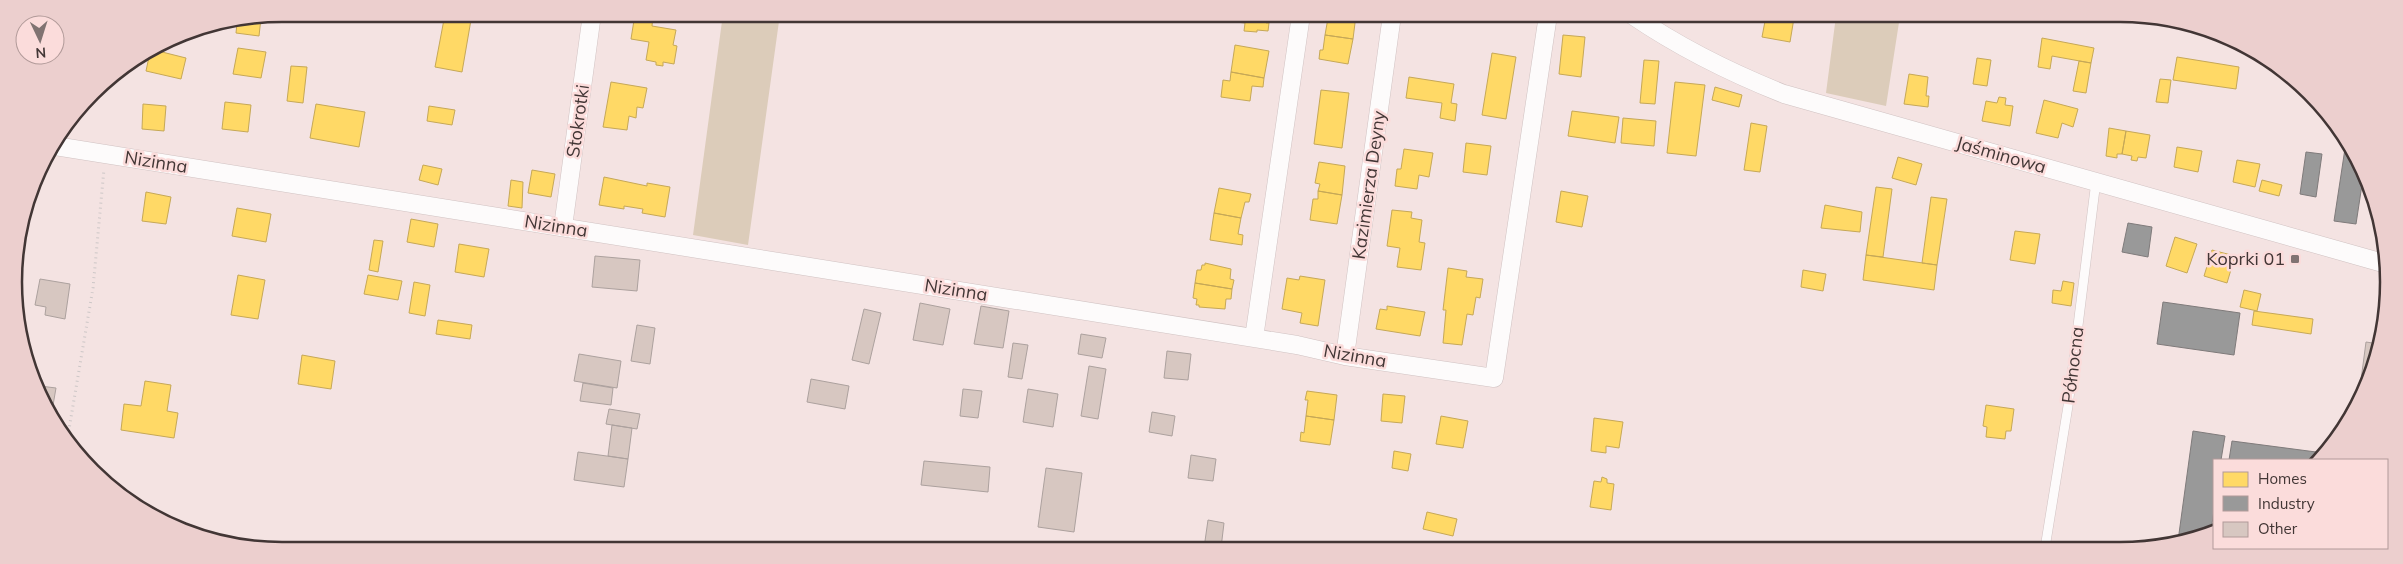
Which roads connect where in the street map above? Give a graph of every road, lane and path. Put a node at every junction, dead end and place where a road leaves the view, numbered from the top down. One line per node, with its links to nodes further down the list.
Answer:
1 (591, 22): 9 (street, Stokrotki)
2 (1299, 22): 11 (street)
3 (1391, 22): 12 (street, Kazimierza Deyny)
4 (1547, 22): 12 (street, Nizinna)
5 (1642, 22): 8 (street, Jaśminowa)
6 (60, 147): 7 (street, Nizinna)
7 (105, 154): 9 (street, Nizinna); 13 (path)
8 (2096, 181): 10 (street, Jaśminowa); 14 (lane, Północna)
9 (564, 227): 11 (street, Nizinna)
10 (2380, 262)
11 (1254, 338): 12 (street, Nizinna)
12 (1345, 356)
13 (69, 430)
14 (2046, 542)

